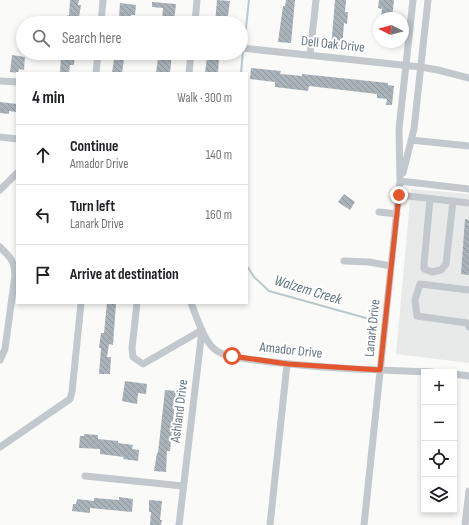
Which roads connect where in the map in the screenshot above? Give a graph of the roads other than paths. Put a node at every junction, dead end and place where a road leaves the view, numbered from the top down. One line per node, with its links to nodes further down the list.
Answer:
1 (104, 0): 6 (street)
2 (197, 0): 7 (street)
3 (316, 0): 9 (street)
4 (413, 0): 12 (street, Lanark Drive)
5 (428, 0): 13 (street, Lanark Drive)
6 (102, 16)
7 (196, 16)
8 (248, 49): 9 (street, Dell Oak Drive)
9 (310, 55): 12 (street, Dell Oak Drive)
10 (97, 60): 14 (street)
11 (190, 60): 15 (street)
12 (406, 65): 13 (street, Dell Oak Drive); 24 (street, Lanark Drive)
13 (421, 67): 16 (street, Dell Oak Drive); 21 (street, Lanark Drive)
14 (96, 72)
15 (189, 72)
16 (469, 78)
17 (0, 81): 18 (street)
18 (16, 82)
19 (0, 137): 20 (street)
20 (16, 139)
21 (411, 140): 22 (street); 24 (street, Lanark Drive)
22 (469, 146)
23 (16, 174): 26 (street)
24 (400, 180): 25 (street); 27 (street, Lanark Drive)
25 (469, 189)
26 (0, 190)
27 (399, 195): 28 (street); 32 (street, Lanark Drive)
28 (430, 199): 29 (street); 29 (street)
29 (453, 202): 30 (street)
30 (469, 203)
31 (379, 212): 32 (street)
32 (397, 214): 35 (street, Lanark Drive)
33 (0, 247): 42 (street)
34 (344, 261): 35 (street)
35 (391, 266): 44 (street, Lanark Drive)
36 (469, 290): 40 (street)
37 (81, 304): 48 (street)
38 (138, 304): 41 (street)
39 (191, 304): 41 (street, Ashland Drive)
40 (468, 325)
41 (202, 330): 43 (street, Amador Drive); 50 (street, Ashland Drive)
42 (0, 360)
43 (288, 364): 44 (street, Amador Drive); 53 (street)
44 (380, 370): 45 (street, Amador Drive); 54 (street, Lanark Drive)
45 (421, 372)
46 (457, 374): 47 (street)
47 (469, 376)
48 (0, 447)
49 (85, 476): 50 (street)
50 (183, 486): 52 (street, Ashland Drive)
51 (469, 491): 55 (street)
52 (179, 525)
53 (270, 525)
54 (364, 525)
55 (465, 525)

